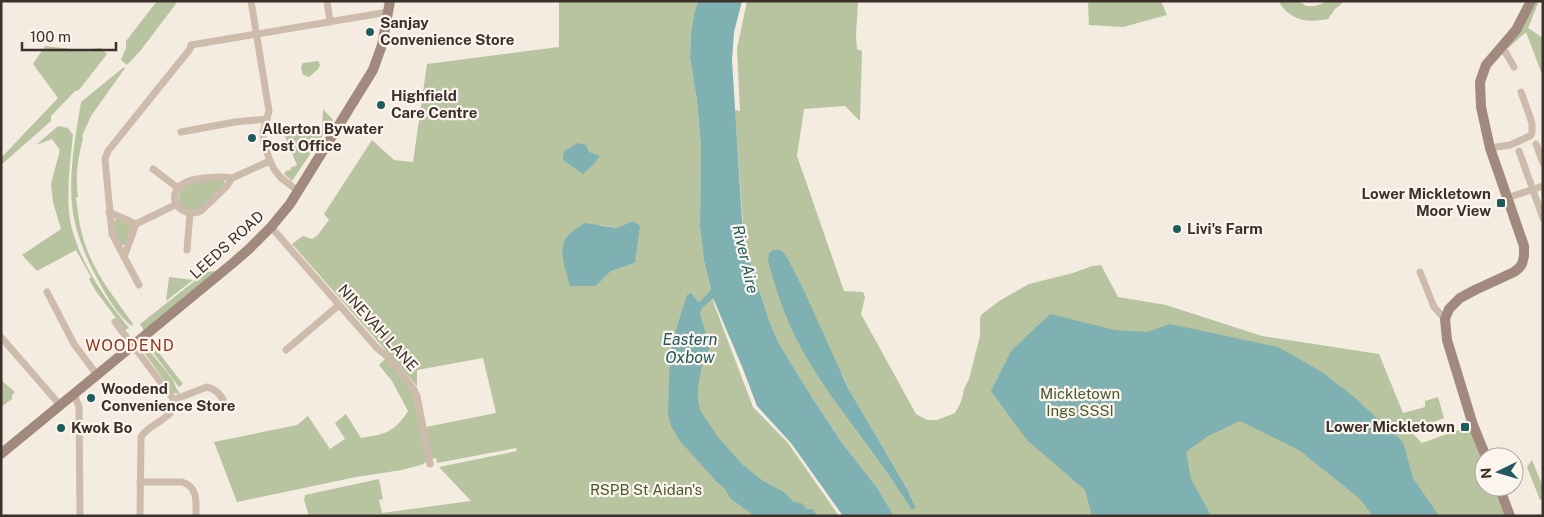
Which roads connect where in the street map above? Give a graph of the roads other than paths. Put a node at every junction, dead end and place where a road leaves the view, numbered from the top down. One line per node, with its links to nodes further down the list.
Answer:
1 (251, 1): 7 (street)
2 (327, 1): 6 (street)
3 (390, 1): 5 (street, LEEDS ROAD)
4 (1531, 1): 8 (street)
5 (388, 12): 6 (street); 23 (street, LEEDS ROAD)
6 (330, 22): 7 (street)
7 (256, 34): 11 (street); 26 (street)
8 (1500, 49): 9 (street); 14 (street)
9 (1514, 67)
10 (1521, 92): 14 (street)
11 (266, 119): 12 (street); 16 (street)
12 (181, 132)
13 (1536, 144): 17 (street)
14 (1490, 148): 24 (street)
15 (1518, 151): 22 (street)
16 (270, 161): 19 (street); 23 (street)
17 (1543, 163)
18 (153, 169): 21 (street)
19 (232, 178): 21 (street); 27 (street)
20 (1543, 186): 22 (street)
21 (178, 188): 25 (street)
22 (1532, 189): 24 (street); 28 (street)
23 (298, 192): 30 (street, LEEDS ROAD)
24 (1507, 198): 37 (street)
25 (177, 204): 27 (street); 29 (street)
26 (109, 212): 29 (street); 32 (street)
27 (190, 213): 31 (street)
28 (1543, 218)
29 (136, 224): 32 (street)
30 (271, 227): 36 (street, NINEVAH LANE); 40 (street, LEEDS ROAD)
31 (187, 250)
32 (124, 257): 34 (street)
33 (1420, 272): 37 (street)
34 (139, 285)
35 (47, 292): 42 (street)
36 (339, 305): 41 (street); 49 (street, NINEVAH LANE)
37 (1445, 319): 47 (street)
38 (115, 322): 40 (street)
39 (1, 337): 45 (street)
40 (133, 346): 42 (street, LEEDS ROAD); 44 (street)
41 (286, 350)
42 (97, 375): 43 (street, LEEDS ROAD)
43 (74, 394): 45 (street, LEEDS ROAD); 52 (street)
44 (173, 400): 46 (street); 50 (street)
45 (60, 405): 48 (street, LEEDS ROAD)
46 (225, 407)
47 (1482, 447)
48 (1, 454)
49 (430, 464)
50 (140, 482): 53 (street); 54 (street)
51 (1503, 497): 55 (street)
52 (80, 516)
53 (140, 516)
54 (196, 516)
55 (1510, 516)

